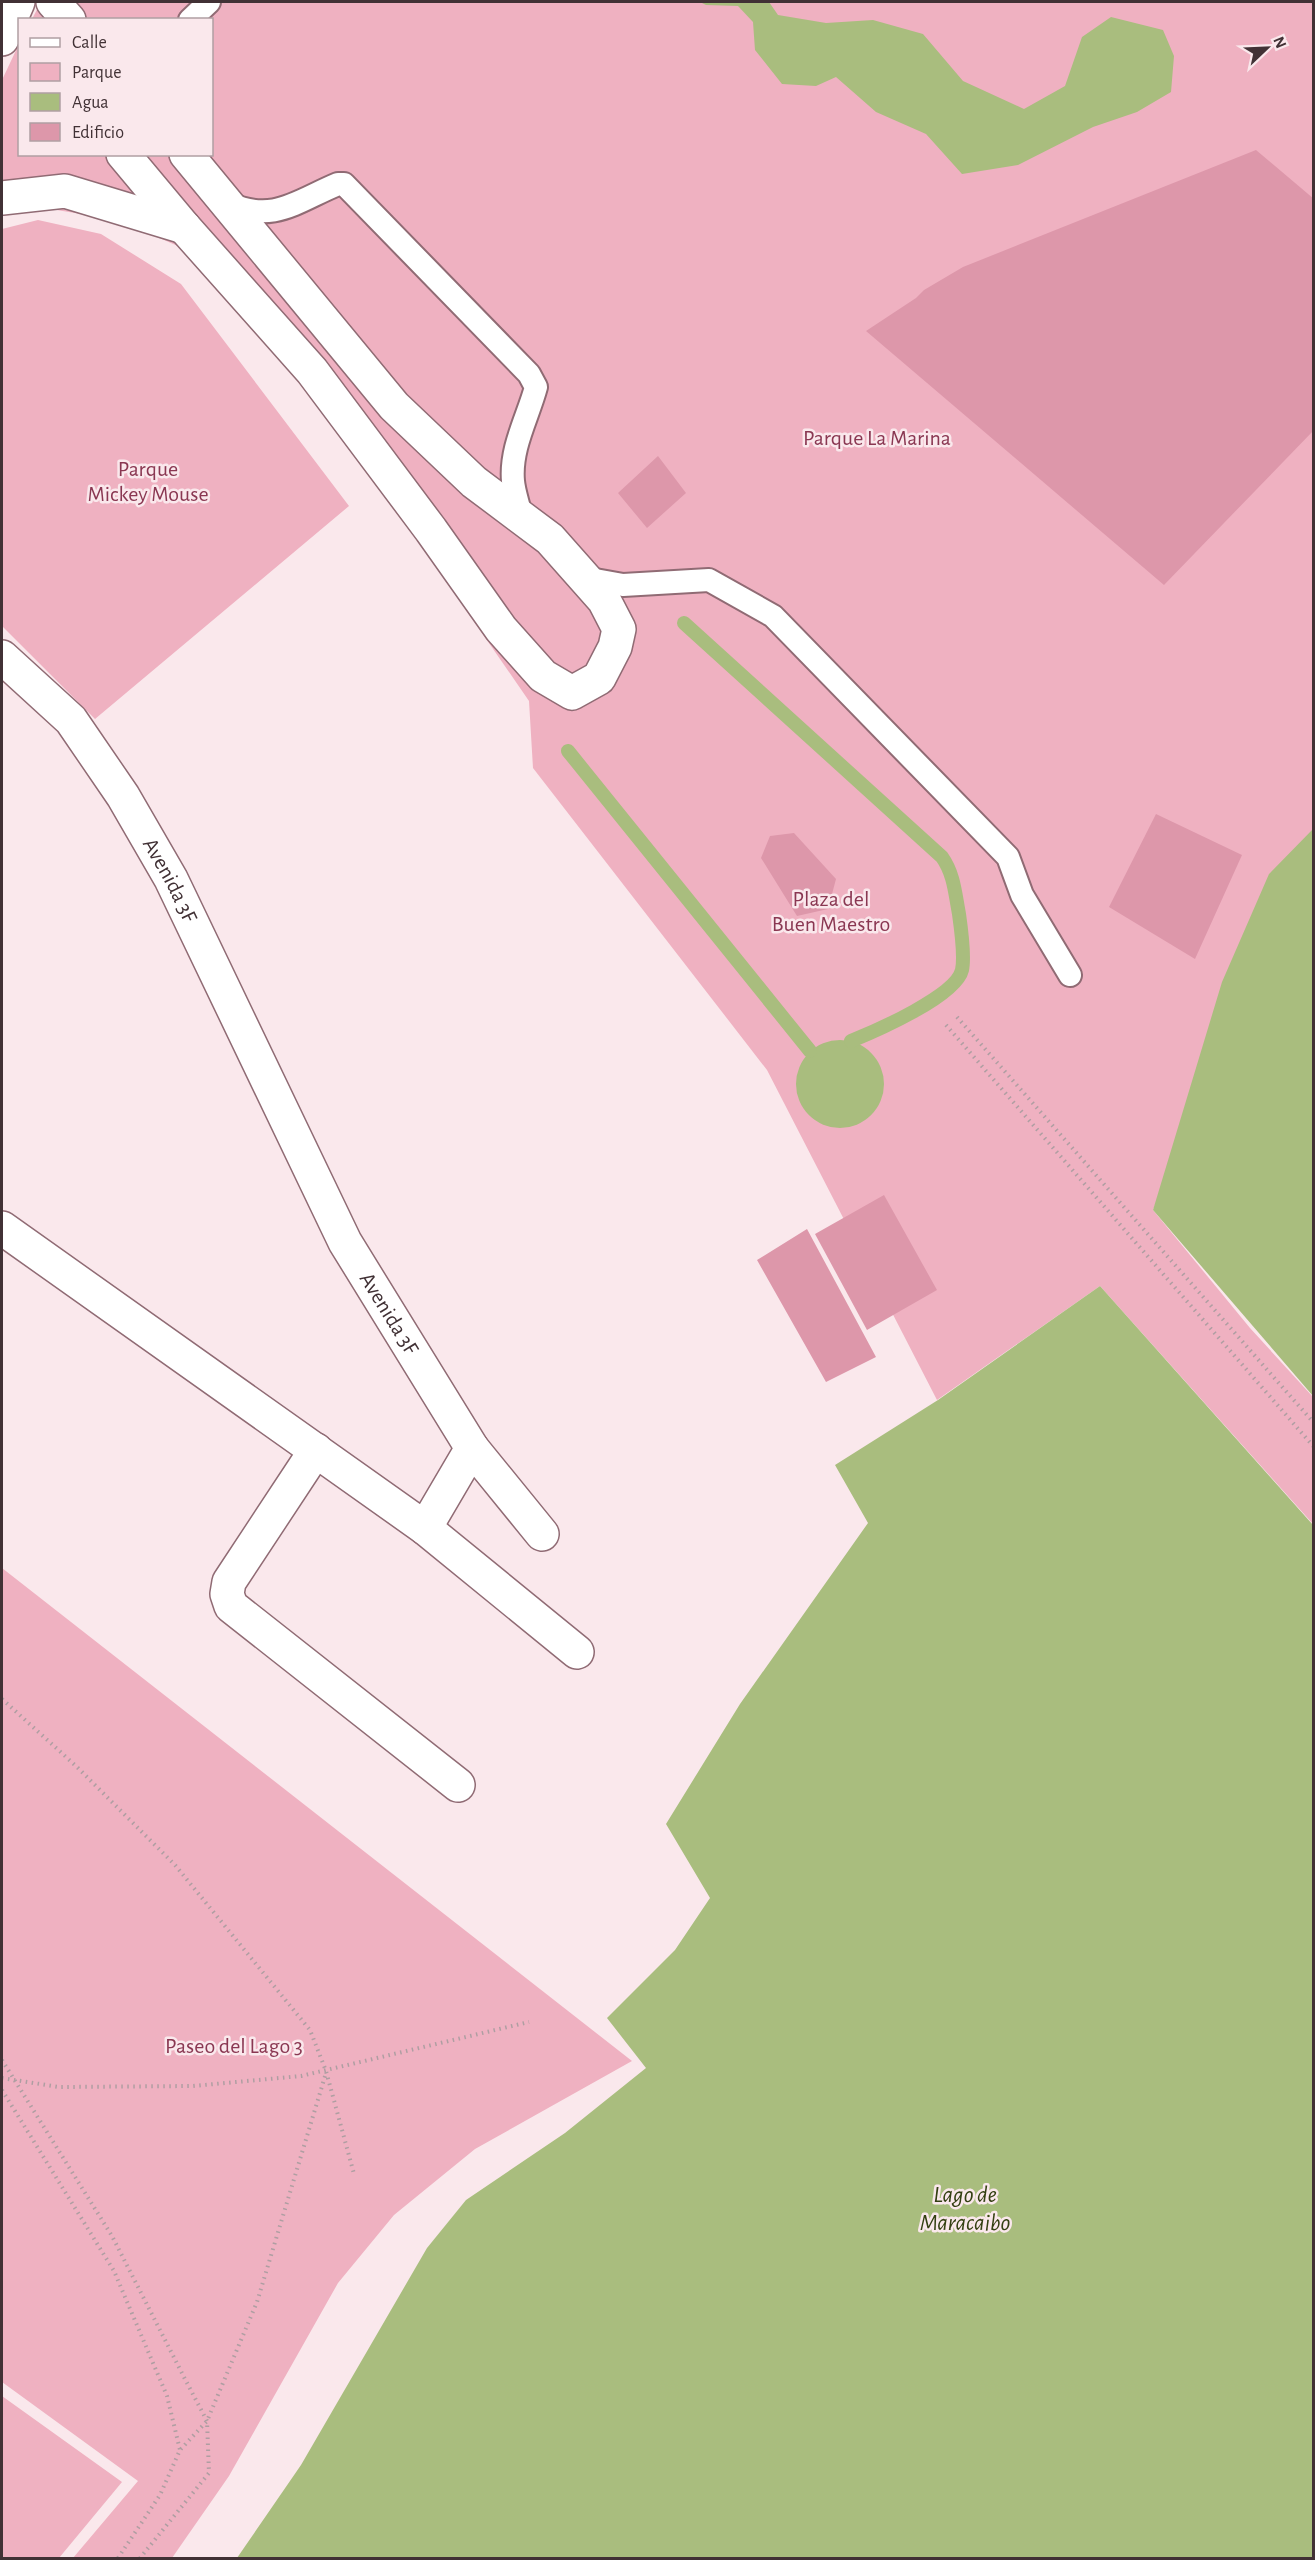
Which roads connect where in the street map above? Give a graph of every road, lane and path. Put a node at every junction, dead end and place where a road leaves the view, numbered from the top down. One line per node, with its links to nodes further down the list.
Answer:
1 (53, 2): 3 (street)
2 (209, 2): 4 (lane)
3 (67, 18)
4 (192, 18)
5 (125, 156): 9 (street)
6 (188, 156): 8 (street)
7 (2, 198): 9 (street)
8 (226, 202): 10 (street); 10 (lane)
9 (184, 227): 11 (street)
10 (521, 517): 11 (street)
11 (584, 578): 13 (lane)
12 (2, 657): 18 (street, Avenida 3F)
13 (1070, 975)
14 (957, 1017): 17 (path)
15 (946, 1025): 19 (path)
16 (2, 1228): 20 (street)
17 (1314, 1423)
18 (472, 1448): 21 (street); 22 (street, Avenida 3F)
19 (1314, 1448)
20 (316, 1450): 21 (street); 25 (street)
21 (424, 1528): 23 (street)
22 (542, 1534)
23 (577, 1652)
24 (2, 1699): 28 (path)
25 (458, 1785)
26 (529, 2022): 28 (path)
27 (2, 2060): 30 (path)
28 (326, 2071): 30 (path); 32 (path); 33 (path)
29 (2, 2078): 30 (path)
30 (14, 2080): 33 (path)
31 (2, 2090): 34 (path)
32 (354, 2174)
33 (207, 2421): 34 (path); 36 (path)
34 (180, 2450): 35 (path)
35 (118, 2559)
36 (140, 2559)

